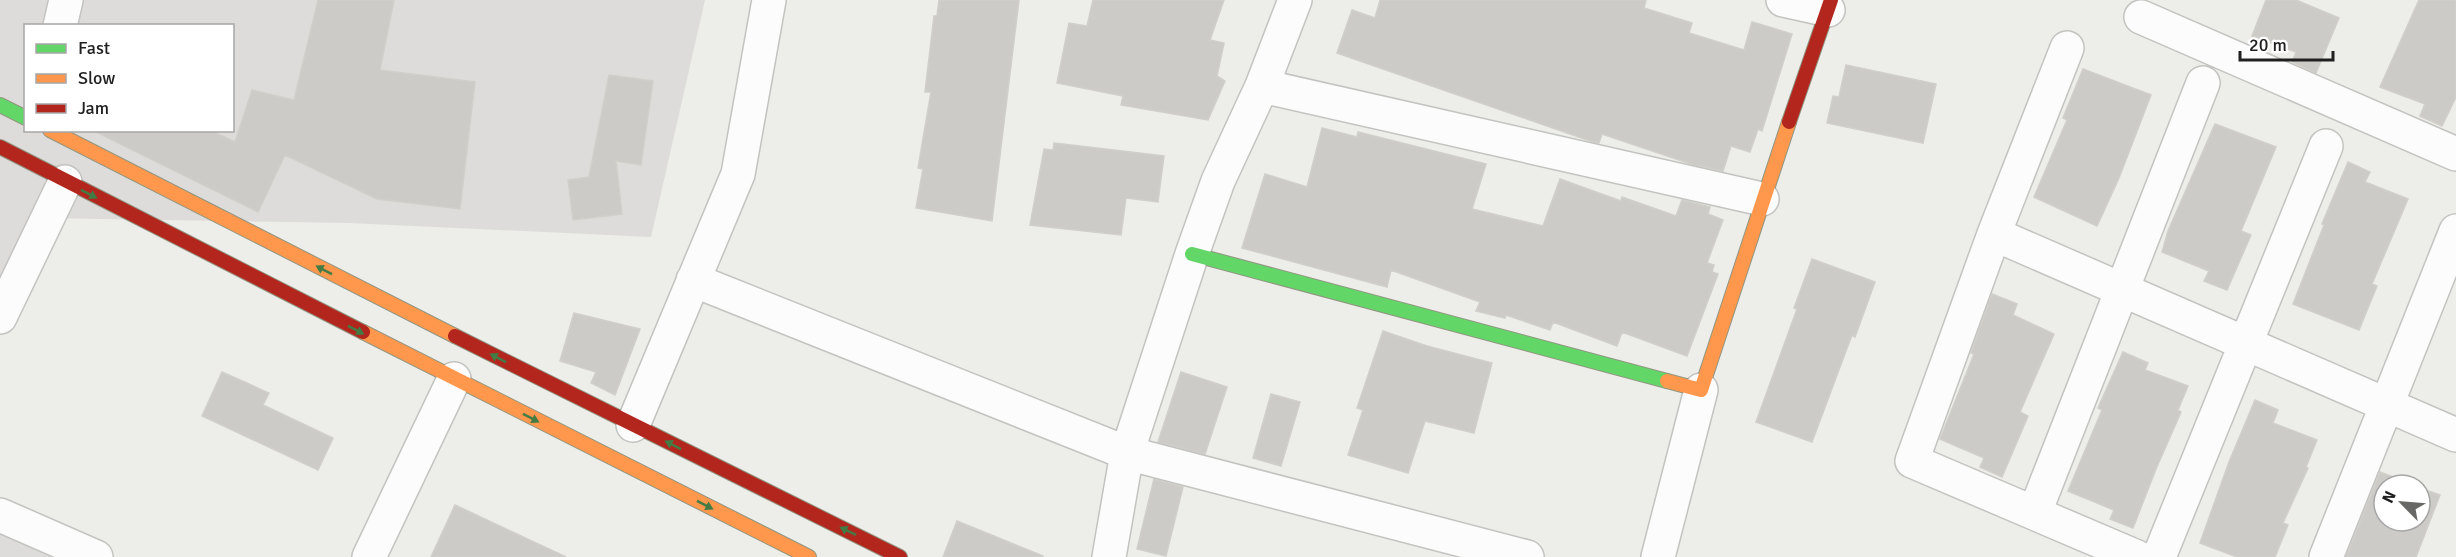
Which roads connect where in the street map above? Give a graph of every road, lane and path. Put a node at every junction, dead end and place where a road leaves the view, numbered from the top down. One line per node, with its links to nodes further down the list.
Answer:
1 (66, 0): 7 (street)
2 (769, 0): 22 (street)
3 (1295, 0): 10 (street)
4 (1783, 0): 5 (street)
5 (1830, 5): 18 (main road)
6 (2140, 16): 16 (street)
7 (60, 24)
8 (2067, 48): 20 (street)
9 (2203, 83): 23 (street)
10 (1262, 86): 18 (street); 21 (street)
11 (0, 105): 12 (main road)
12 (24, 117)
13 (54, 132): 29 (main road, one-way to 13)
14 (2326, 146): 25 (street)
15 (0, 147): 17 (main road)
16 (2456, 154)
17 (65, 182): 24 (street); 26 (main road, one-way to 26)
18 (1762, 199): 27 (main road)
19 (2456, 231): 28 (street)
20 (1994, 234): 23 (street); 32 (street)
21 (1192, 254): 27 (main road); 31 (street)
22 (693, 280): 29 (street); 31 (street)
23 (2123, 290): 25 (street); 32 (street)
24 (0, 317)
25 (2246, 344): 28 (street); 42 (street)
26 (454, 379): 34 (main road, one-way to 34); 36 (street)
27 (1701, 390): 40 (street)
28 (2385, 404): 30 (street); 43 (street)
29 (633, 425): 37 (main road, one-way to 29)
30 (2456, 435)
31 (1127, 453): 38 (street); 39 (street)
32 (2035, 512): 41 (street)
33 (0, 515): 35 (street)
34 (793, 553)
35 (96, 557)
36 (369, 557)
37 (900, 557)
38 (1109, 557)
39 (1527, 557)
40 (1658, 557)
41 (2137, 557)
42 (2159, 557)
43 (2326, 557)

